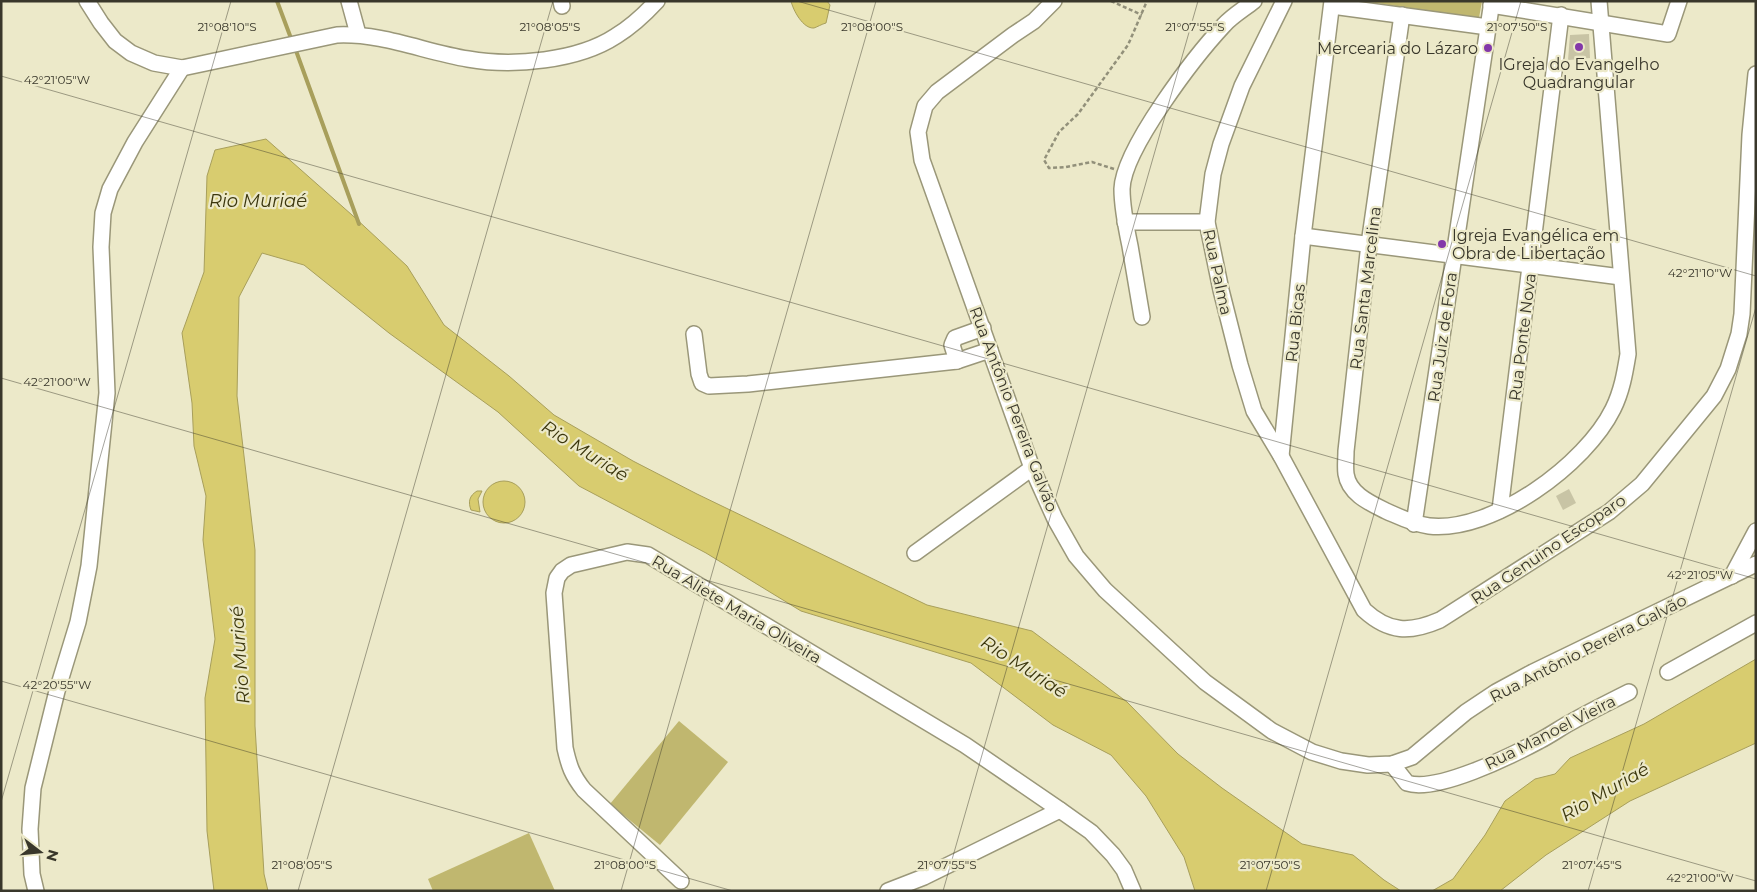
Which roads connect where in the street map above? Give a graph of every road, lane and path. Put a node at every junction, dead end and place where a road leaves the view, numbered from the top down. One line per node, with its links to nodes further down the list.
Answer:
1 (87, 1): 19 (street)
2 (349, 1): 18 (street)
3 (657, 1): 18 (street)
4 (1054, 1): 31 (street, Rua Antônio Pereira Galvão)
5 (1111, 1): 13 (path)
6 (1147, 1): 13 (path)
7 (1254, 1): 22 (street)
8 (1284, 1): 24 (street, Rua Palma)
9 (1599, 1): 16 (street)
10 (1679, 1): 16 (street)
11 (1491, 3): 15 (street); 17 (street, Rua Juiz de Fora)
12 (1332, 4): 14 (street); 25 (street, Rua Bicas)
13 (1142, 15): 22 (path)
14 (1402, 15): 17 (street); 26 (street, Rua Santa Marcelina)
15 (1561, 15): 16 (street); 28 (street, Rua Ponte Nova)
16 (1601, 22): 29 (street)
17 (1488, 26): 27 (street, Rua Juiz de Fora)
18 (358, 34): 19 (street)
19 (182, 68): 49 (street)
20 (1756, 74): 21 (street, Rua Genuino Escoparo)
21 (1753, 136): 35 (street, Rua Genuino Escoparo)
22 (1125, 173): 23 (street)
23 (1126, 222): 24 (street); 30 (street)
24 (1207, 222): 35 (street, Rua Palma)
25 (1303, 236): 26 (street); 35 (street, Rua Bicas)
26 (1369, 244): 27 (street); 38 (street, Rua Santa Marcelina)
27 (1454, 255): 28 (street); 38 (street, Rua Juiz de Fora)
28 (1530, 265): 29 (street); 37 (street, Rua Ponte Nova)
29 (1622, 277): 37 (street)
30 (1142, 317)
31 (982, 328): 33 (street, Rua Antônio Pereira Galvão); 34 (street)
32 (694, 334): 34 (street)
33 (990, 350): 34 (street); 36 (street, Rua Antônio Pereira Galvão)
34 (957, 361)
35 (1282, 456)
36 (1032, 468): 40 (street); 46 (street, Rua Antônio Pereira Galvão)
37 (1500, 510): 38 (street)
38 (1414, 524)
39 (1756, 531): 42 (street)
40 (915, 554)
41 (1756, 564): 42 (street, Rua Antônio Pereira Galvão)
42 (1732, 576): 46 (street, Rua Antônio Pereira Galvão)
43 (1756, 623): 44 (street)
44 (1668, 672)
45 (1629, 692): 46 (street, Rua Manoel Vieira)
46 (1392, 764)
47 (1060, 810): 48 (street, Rua Aliete Maria Oliveira); 50 (street); 51 (street, Rua Aliete Maria Oliveira)
48 (681, 881)
49 (36, 891)
50 (888, 891)
51 (1133, 891)

